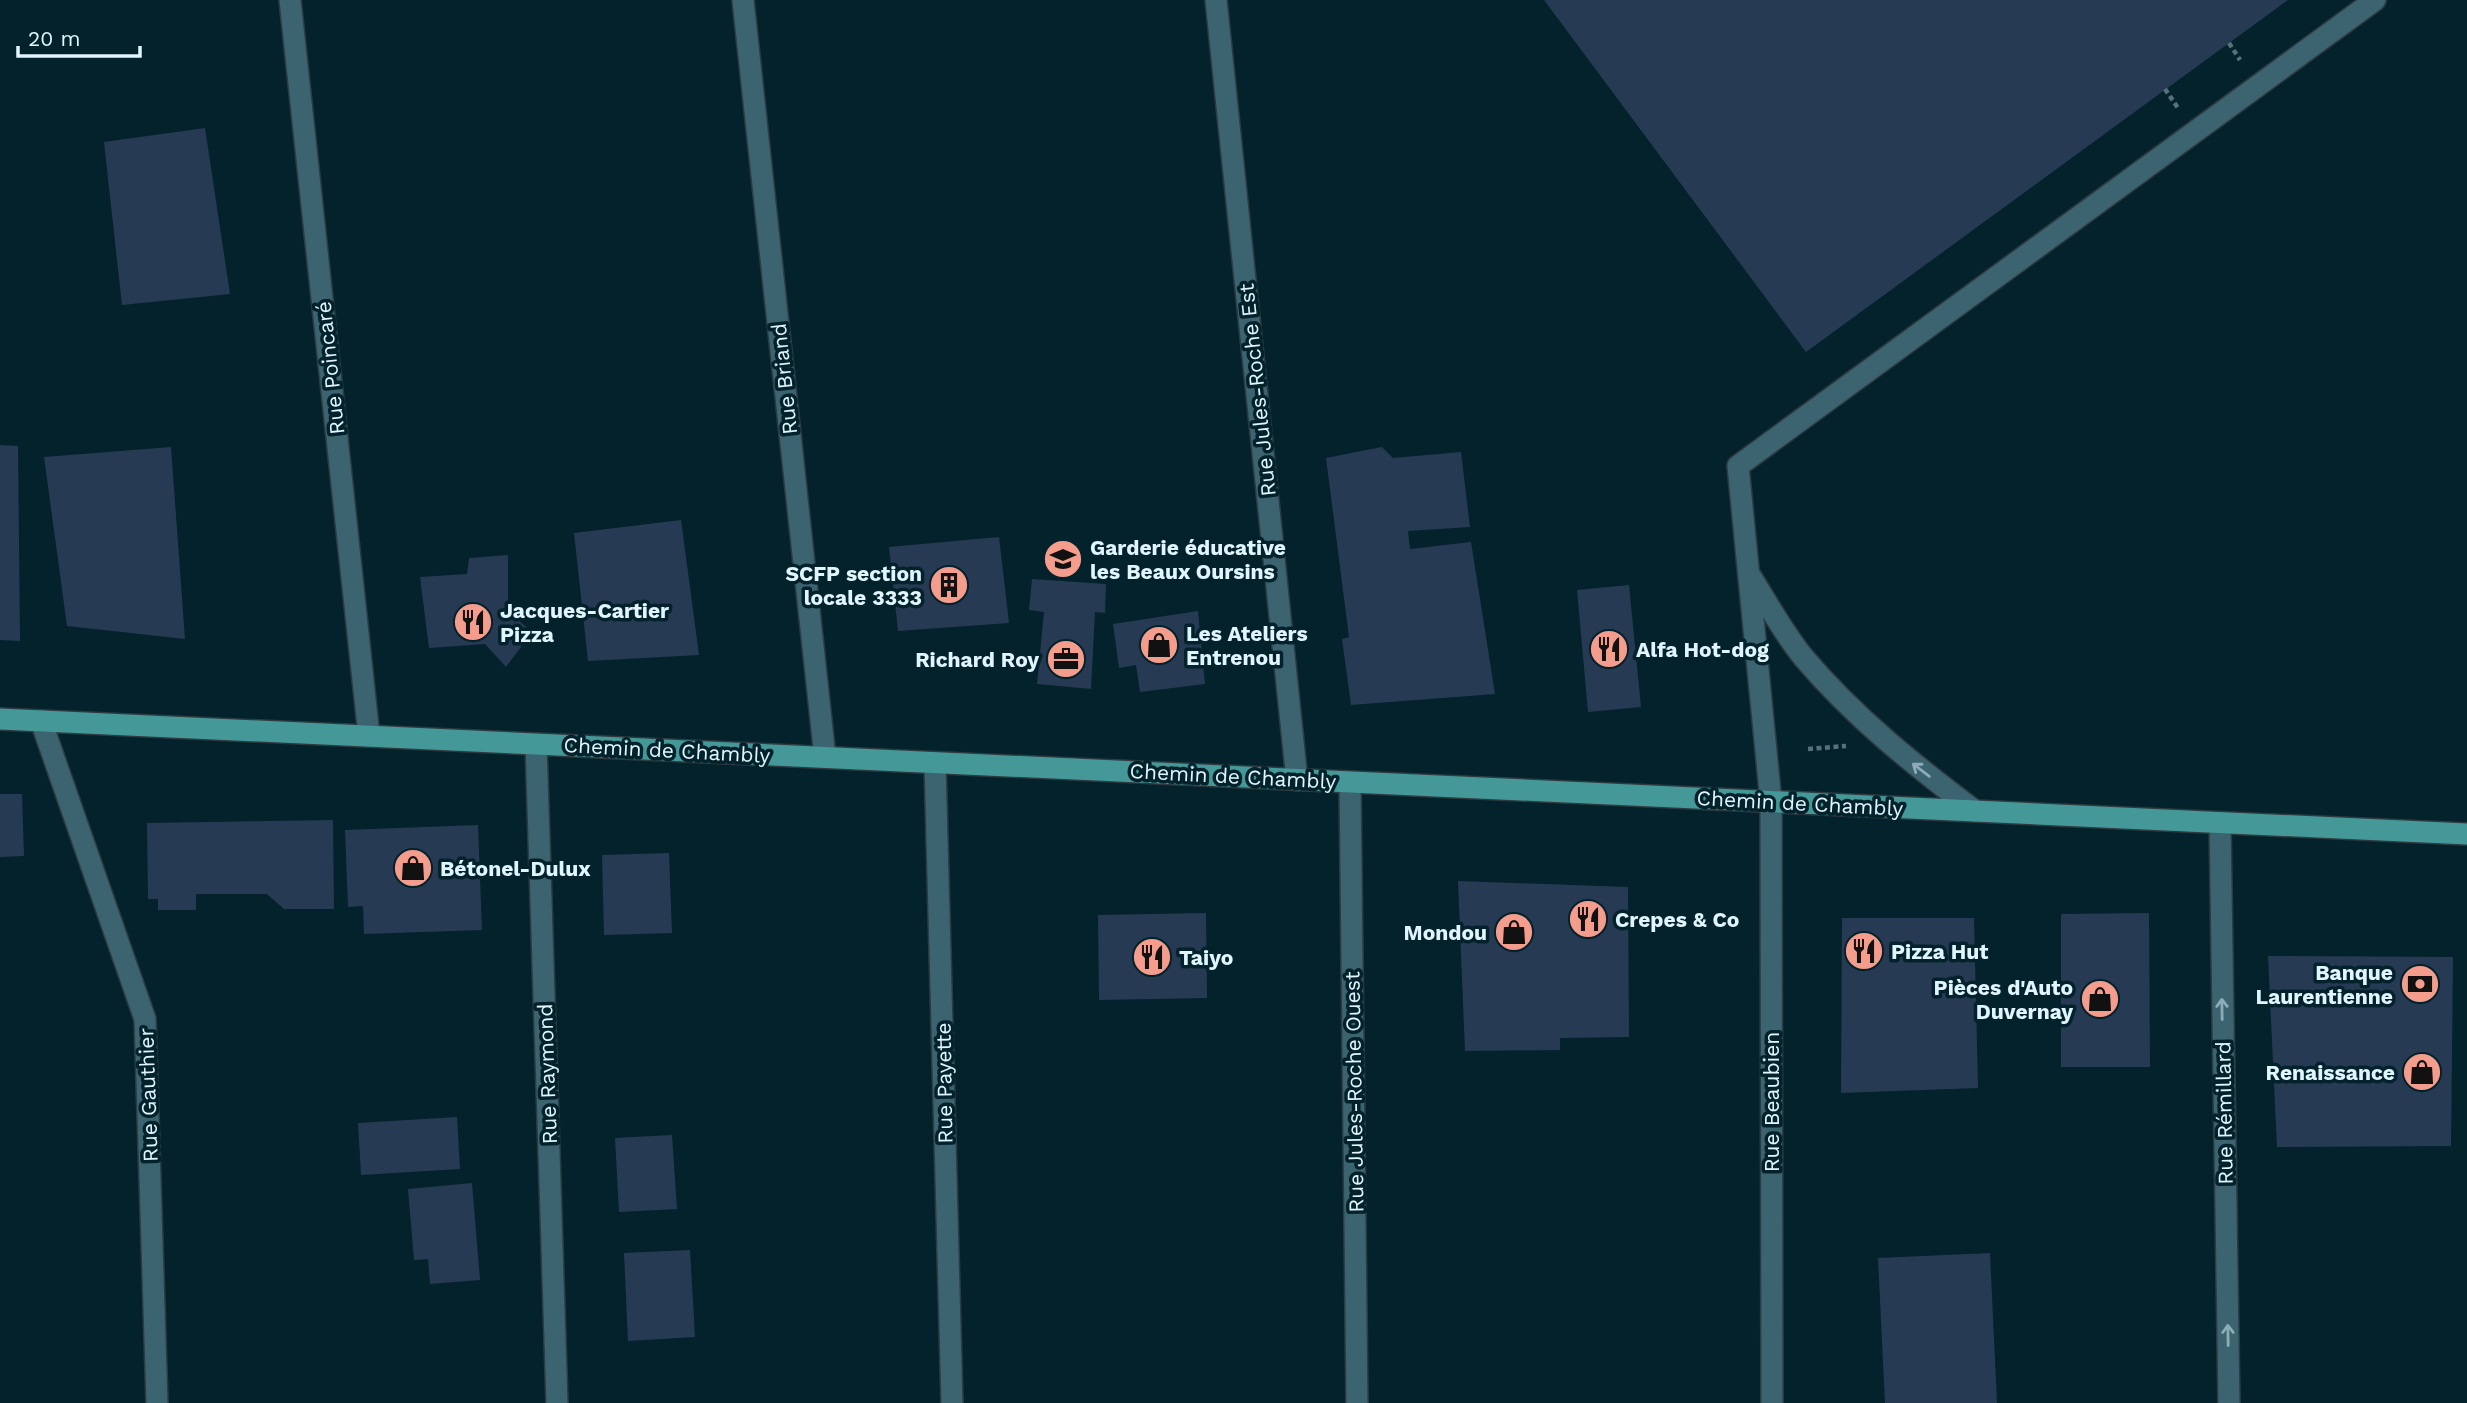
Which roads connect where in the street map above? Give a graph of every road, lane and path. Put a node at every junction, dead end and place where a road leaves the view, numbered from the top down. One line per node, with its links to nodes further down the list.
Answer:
1 (290, 0): 8 (street, Rue Poincaré)
2 (743, 0): 12 (street, Rue Briand)
3 (1216, 0): 14 (street, Rue Jules-Roche Est)
4 (2375, 0): 5 (street, Rue Beaubien)
5 (1749, 573): 16 (street, Rue Beaubien); 17 (street, one-way to 5)
6 (0, 719): 7 (main road, Chemin de Chambly)
7 (41, 721): 8 (main road, Chemin de Chambly); 20 (street, Rue Gauthier)
8 (369, 736): 9 (main road, Chemin de Chambly)
9 (536, 744): 12 (main road, Chemin de Chambly); 21 (street, Rue Raymond)
10 (1850, 745): 11 (path)
11 (1808, 749)
12 (825, 757): 13 (main road, Chemin de Chambly)
13 (935, 763): 14 (main road, Chemin de Chambly); 22 (street, Rue Payette)
14 (1297, 780): 15 (main road, Chemin de Chambly)
15 (1350, 782): 16 (main road, Chemin de Chambly); 23 (street, Rue Jules-Roche Ouest)
16 (1771, 802): 17 (main road, Chemin de Chambly); 24 (street, Rue Beaubien)
17 (1975, 811): 18 (main road, Chemin de Chambly)
18 (2220, 822): 19 (main road, Chemin de Chambly); 25 (street, Rue Rémillard, one-way to 18)
19 (2467, 834)
20 (157, 1403)
21 (557, 1403)
22 (952, 1403)
23 (1357, 1403)
24 (1772, 1403)
25 (2229, 1403)

